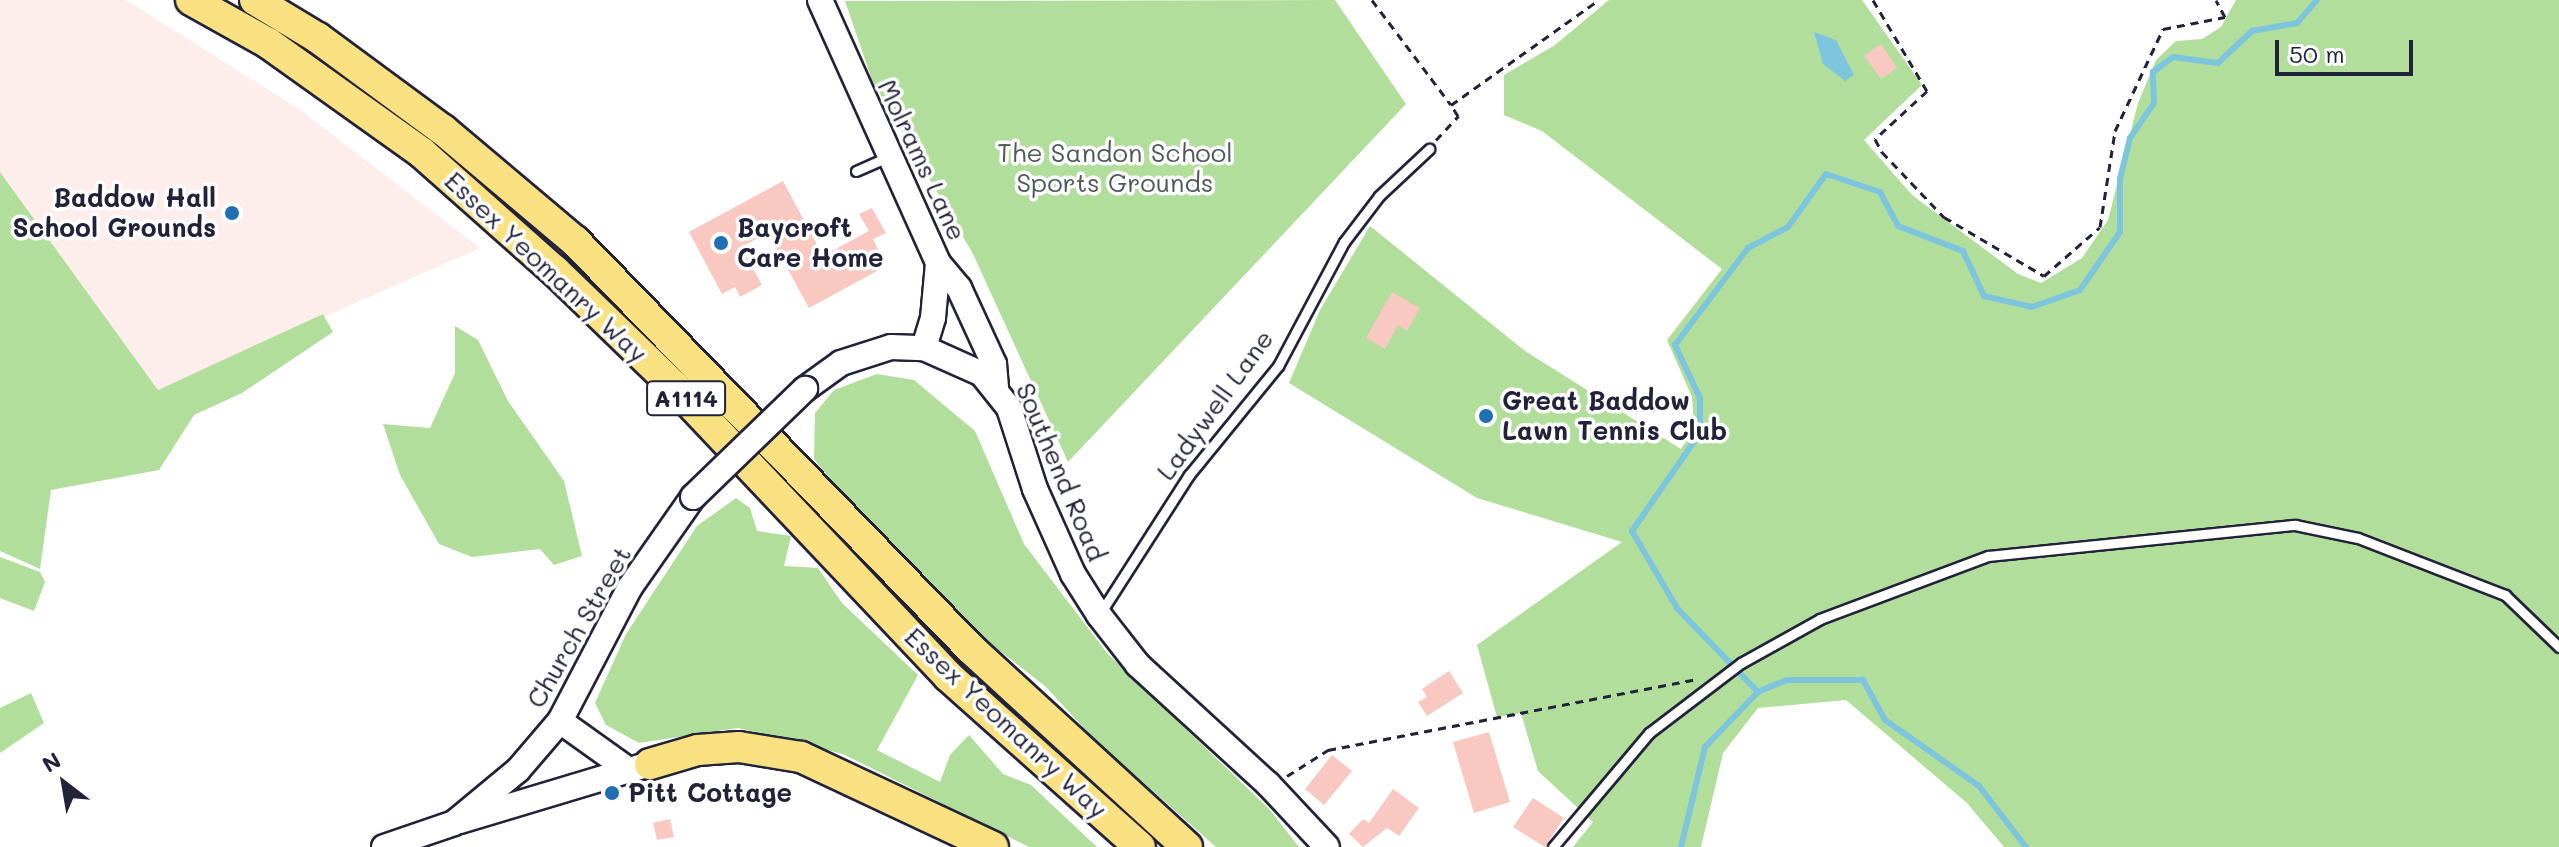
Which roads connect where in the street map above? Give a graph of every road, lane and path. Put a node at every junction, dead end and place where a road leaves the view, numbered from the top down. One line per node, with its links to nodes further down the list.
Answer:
1 (191, 0): 25 (main road, Essex Yeomanry Way / A1114)
2 (255, 0): 26 (main road, Essex Yeomanry Way / A1114)
3 (1372, 0): 8 (path)
4 (1599, 0): 8 (path)
5 (1873, 0): 6 (path)
6 (2216, 0)
7 (821, 1): 10 (street, Molrams Lane)
8 (1451, 105): 9 (path)
9 (1429, 149): 16 (lane, Ladywell Lane)
10 (888, 157): 11 (lane); 12 (street, Molrams Lane)
11 (856, 171)
12 (938, 263): 13 (street, Molrams Lane); 14 (street)
13 (924, 348): 14 (street, Southend Road); 15 (street, Southend Road, bridge)
14 (996, 388): 16 (street, Southend Road)
15 (693, 497): 19 (street, Church Street)
16 (1099, 615): 21 (street, Southend Road)
17 (2559, 647): 18 (lane)
18 (1727, 674): 21 (path); 28 (lane)
19 (560, 721): 20 (street); 22 (street, Church Street)
20 (640, 768): 22 (street); 24 (main road)
21 (1270, 786): 27 (street, Southend Road)
22 (454, 823): 23 (street, Church Street)
23 (384, 847)
24 (993, 847)
25 (1140, 847)
26 (1187, 847)
27 (1327, 847)
28 (1553, 847)

